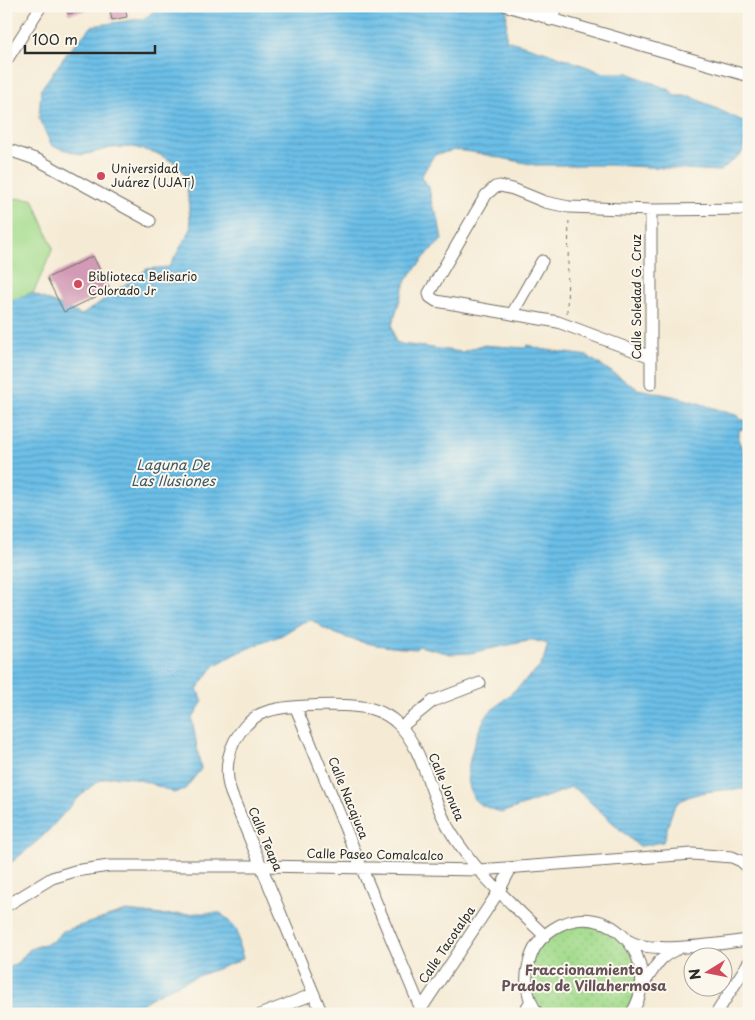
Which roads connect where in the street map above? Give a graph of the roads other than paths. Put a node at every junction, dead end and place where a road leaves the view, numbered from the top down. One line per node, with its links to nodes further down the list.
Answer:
1 (41, 6): 5 (street)
2 (507, 6): 4 (street)
3 (558, 6): 4 (street)
4 (550, 20): 6 (street)
5 (6, 61)
6 (749, 76)
7 (6, 149): 10 (street)
8 (749, 209): 9 (street)
9 (651, 210): 12 (street); 13 (street, Calle Soledad G. Cruz)
10 (150, 221)
11 (542, 261): 12 (street)
12 (512, 314): 13 (street)
13 (650, 357): 14 (street, Calle Soledad G. Cruz)
14 (651, 384)
15 (480, 683): 17 (street)
16 (296, 708): 17 (street, Calle Jonuta); 18 (street, Calle Teapa); 21 (street, Calle Nacajuca)
17 (401, 727): 22 (street, Calle Jonuta)
18 (262, 866): 21 (street, Calle Paseo Comalcalco); 24 (street, Calle Paseo Comalcalco); 31 (street, Calle Teapa)
19 (511, 868): 20 (street, Calle Paseo Comalcalco); 22 (street, Calle Paseo Comalcalco); 23 (street, Calle Tacotalpa)
20 (749, 868)
21 (362, 869): 22 (street, Calle Paseo Comalcalco); 33 (street, Calle Nacajuca)
22 (479, 870): 23 (street, Calle Jonuta)
23 (500, 891): 25 (street, Calle Jonuta); 33 (street, Calle Tacotalpa)
24 (6, 906)
25 (545, 936): 26 (street); 32 (street)
26 (628, 940): 28 (street); 30 (street)
27 (749, 940): 28 (street)
28 (687, 946): 30 (street)
29 (749, 962): 38 (street)
30 (642, 986): 37 (street)
31 (314, 994): 34 (street); 35 (street, Calle Teapa)
32 (535, 1010): 36 (street)
33 (419, 1011)
34 (262, 1014)
35 (322, 1014)
36 (523, 1014)
37 (631, 1014)
38 (716, 1014)

